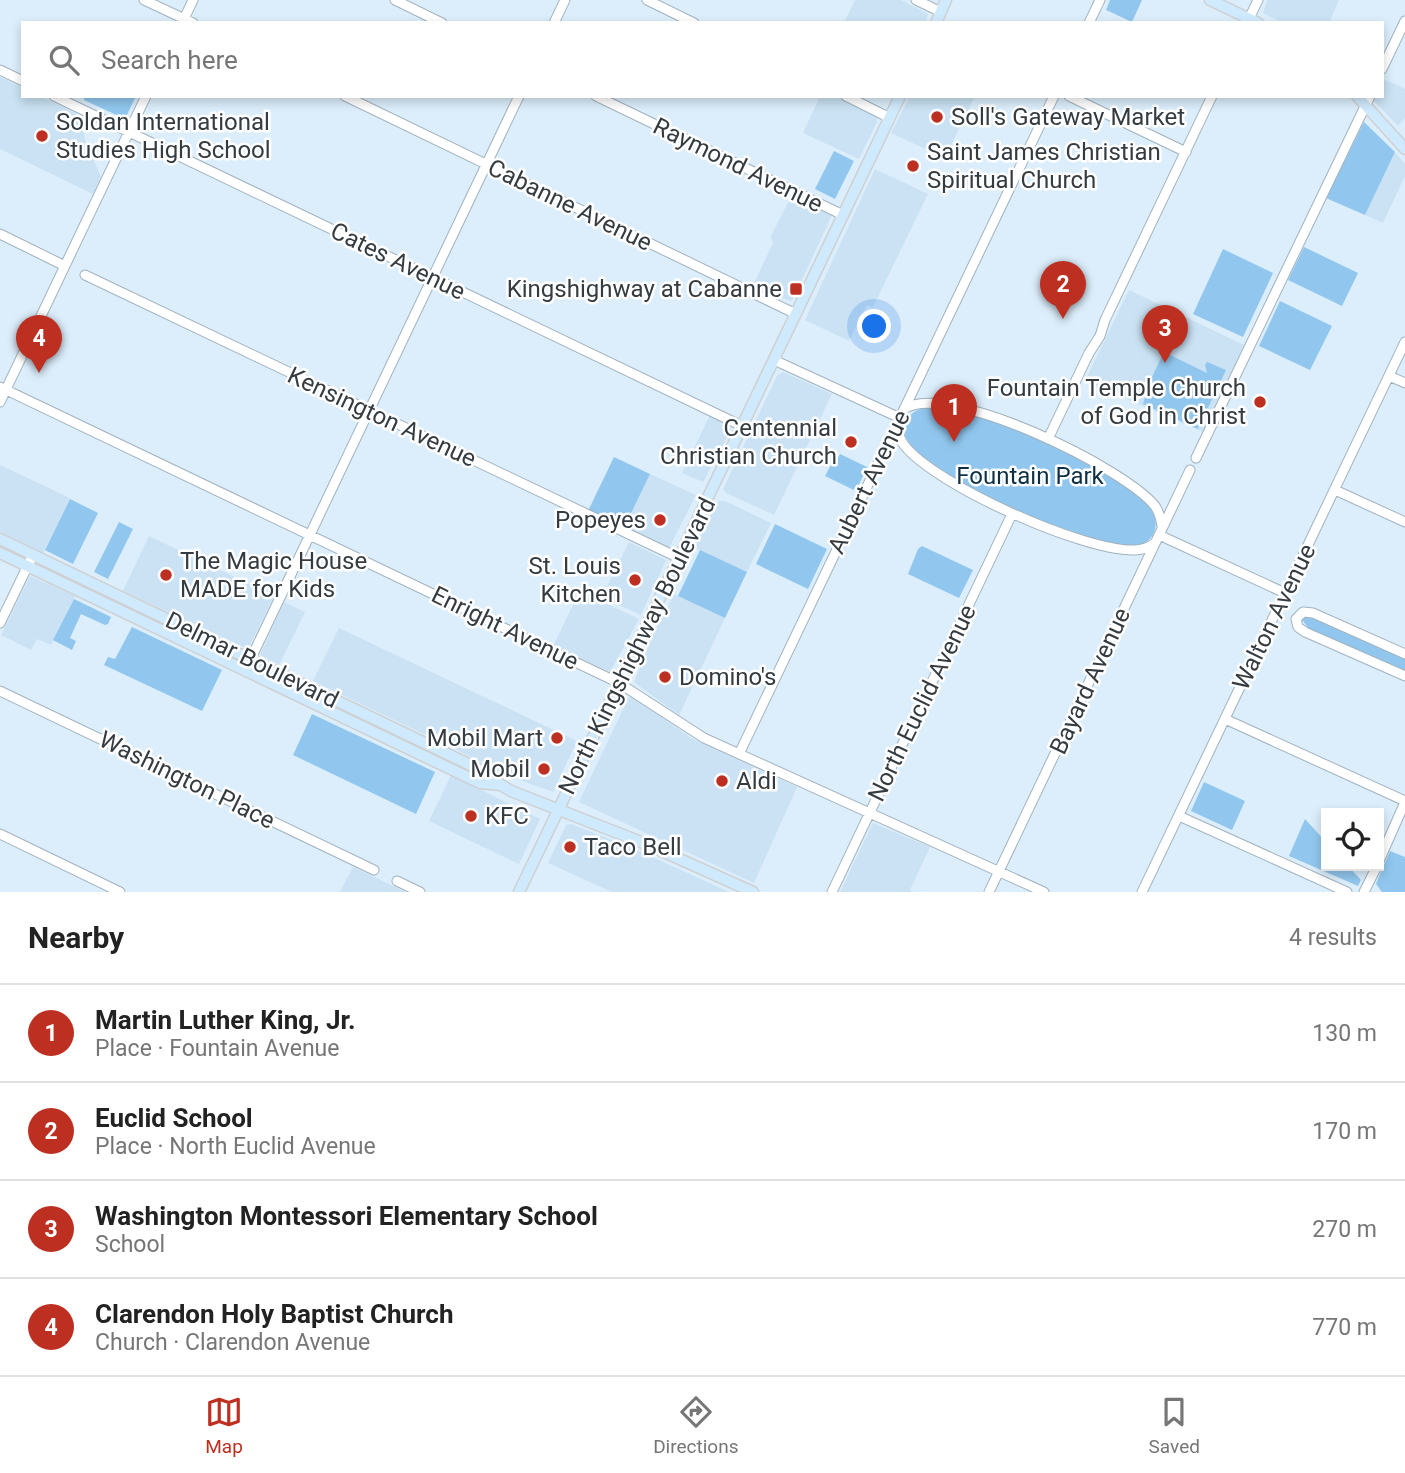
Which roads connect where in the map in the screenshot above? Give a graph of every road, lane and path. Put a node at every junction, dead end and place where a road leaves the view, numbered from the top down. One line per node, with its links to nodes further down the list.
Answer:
1 (144, 0): 12 (street)
2 (193, 0): 12 (street)
3 (395, 0): 13 (street)
4 (565, 0): 14 (street)
5 (647, 0): 15 (street)
6 (916, 0): 11 (street)
7 (946, 0): 11 (main road)
8 (1100, 0): 16 (street)
9 (1210, 0): 17 (main road)
10 (1258, 0): 17 (street)
11 (938, 17)
12 (186, 21)
13 (438, 21)
14 (555, 21)
15 (690, 21)
16 (1090, 21)
17 (1252, 21)
18 (1405, 21): 19 (street)
19 (1384, 65)
20 (0, 70): 21 (street)
21 (21, 80)
22 (58, 98): 34 (street, Cates Avenue)
23 (145, 98): 34 (street)
24 (349, 98): 37 (street, Cabanne Avenue)
25 (518, 98): 37 (street)
26 (600, 98): 38 (street, Raymond Avenue)
27 (850, 98): 33 (street)
28 (899, 98): 33 (main road, North Kingshighway Boulevard)
29 (1054, 98): 51 (street, Aubert Avenue)
30 (1073, 98): 36 (street)
31 (1211, 98): 36 (street)
32 (1367, 101): 35 (main road); 54 (street)
33 (890, 118): 38 (main road, North Kingshighway Boulevard)
34 (129, 131): 40 (street); 42 (street, Cates Avenue)
35 (1405, 149)
36 (1186, 152): 53 (street)
37 (487, 165): 42 (street); 43 (street, Cabanne Avenue)
38 (843, 215): 43 (main road, North Kingshighway Boulevard)
39 (0, 234): 40 (street)
40 (65, 266): 48 (street)
41 (85, 275): 50 (street, Kensington Avenue)
42 (433, 277): 50 (street); 52 (street, Cates Avenue)
43 (796, 314): 45 (main road, North Kingshighway Boulevard)
44 (1405, 342): 46 (street, Walton Avenue)
45 (774, 360): 51 (street); 52 (main road, North Kingshighway Boulevard)
46 (1389, 376): 47 (street); 56 (street, Walton Avenue)
47 (1405, 383)
48 (3, 388): 49 (street); 59 (street, Enright Avenue)
49 (0, 402)
50 (369, 411): 59 (street); 64 (street, Kensington Avenue)
51 (900, 417): 53 (street); 57 (street); 75 (street, Aubert Avenue)
52 (743, 426): 64 (main road, North Kingshighway Boulevard)
53 (1048, 439): 60 (street)
54 (1196, 458)
55 (1190, 470): 60 (street, Bayard Avenue)
56 (1335, 489): 58 (street); 66 (street, Walton Avenue)
57 (1012, 513): 60 (street); 79 (street, North Euclid Avenue)
58 (1405, 522)
59 (310, 534): 69 (street); 72 (street, Enright Avenue)
60 (1159, 535): 66 (street); 84 (street, Bayard Avenue)
61 (0, 539): 63 (main road, Delmar Boulevard)
62 (0, 554): 65 (main road, Delmar Boulevard)
63 (33, 555): 65 (street); 69 (main road, Delmar Boulevard)
64 (679, 558): 72 (main road, North Kingshighway Boulevard)
65 (27, 566): 67 (street); 70 (main road, Delmar Boulevard)
66 (1285, 593): 74 (street, Walton Avenue)
67 (0, 623)
68 (1405, 654): 71 (street)
69 (250, 659): 70 (street); 76 (main road, Delmar Boulevard)
70 (245, 671): 76 (main road, Delmar Boulevard)
71 (1405, 676)
72 (619, 682): 75 (street, Enright Avenue); 78 (main road, North Kingshighway Boulevard)
73 (0, 691): 83 (street, Washington Place)
74 (1225, 719): 77 (street); 80 (street, Walton Avenue)
75 (739, 754): 79 (street, Enright Avenue)
76 (501, 785): 78 (main road, Delmar Boulevard)
77 (1405, 801): 82 (street)
78 (559, 810): 89 (main road, North Kingshighway Boulevard); 90 (main road, Delmar Boulevard)
79 (869, 813): 84 (street, Enright Avenue); 91 (street, North Euclid Avenue)
80 (1179, 816): 94 (street, Walton Avenue); 95 (street)
81 (0, 835): 87 (street)
82 (1384, 849)
83 (374, 870)
84 (999, 871): 92 (street, Bayard Avenue); 93 (street, Enright Avenue)
85 (1374, 871): 96 (street)
86 (397, 881): 88 (street)
87 (120, 892)
88 (420, 892)
89 (519, 892)
90 (753, 892)
91 (832, 892)
92 (989, 892)
93 (1044, 892)
94 (1142, 892)
95 (1347, 892)
96 (1364, 892)

